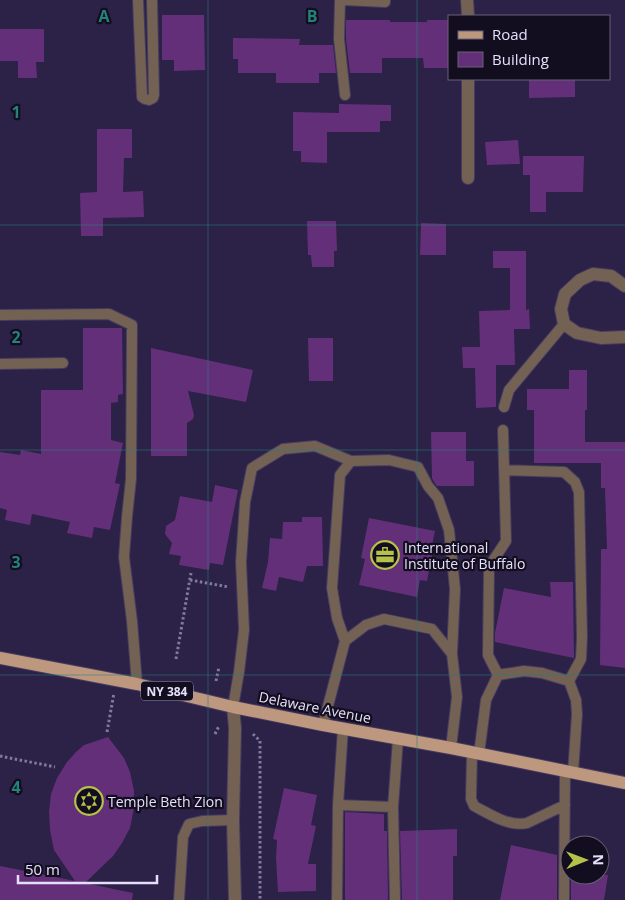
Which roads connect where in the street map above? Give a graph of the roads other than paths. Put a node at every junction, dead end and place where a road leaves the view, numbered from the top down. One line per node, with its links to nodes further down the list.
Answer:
1 (138, 0): 2 (lane)
2 (152, 0)
3 (342, 0): 4 (lane); 8 (lane)
4 (385, 0)
5 (468, 0): 6 (street)
6 (468, 15)
7 (468, 80): 9 (street)
8 (345, 94)
9 (468, 178)
10 (625, 286): 12 (street)
11 (0, 314): 25 (lane)
12 (564, 324): 13 (street); 16 (lane)
13 (625, 337)
14 (63, 362): 15 (lane)
15 (0, 364)
16 (504, 406)
17 (503, 430): 19 (lane)
18 (351, 461): 20 (lane); 21 (lane); 26 (lane)
19 (504, 470): 23 (lane); 24 (lane)
20 (345, 641): 21 (lane); 27 (lane)
21 (452, 654): 30 (lane)
22 (0, 658): 25 (main road, Delaware Avenue / NY 384)
23 (498, 675): 24 (lane); 31 (lane)
24 (569, 681): 32 (lane)
25 (137, 684): 26 (main road, Delaware Avenue / NY 384)
26 (234, 707): 27 (main road, Delaware Avenue / NY 384); 37 (street)
27 (323, 725): 28 (main road, Delaware Avenue / NY 384)
28 (343, 728): 29 (main road, Delaware Avenue / NY 384); 34 (lane)
29 (398, 738): 30 (main road, Delaware Avenue / NY 384); 36 (lane)
30 (451, 748): 31 (main road, Delaware Avenue / NY 384)
31 (475, 753): 32 (main road, Delaware Avenue / NY 384); 35 (lane)
32 (570, 772): 33 (main road, Delaware Avenue / NY 384); 35 (lane)
33 (625, 783)
34 (338, 805): 36 (lane); 40 (lane)
35 (565, 805): 42 (lane)
36 (393, 807): 41 (lane)
37 (233, 820): 38 (lane); 39 (street)
38 (179, 900)
39 (235, 900)
40 (337, 900)
41 (395, 900)
42 (564, 900)

